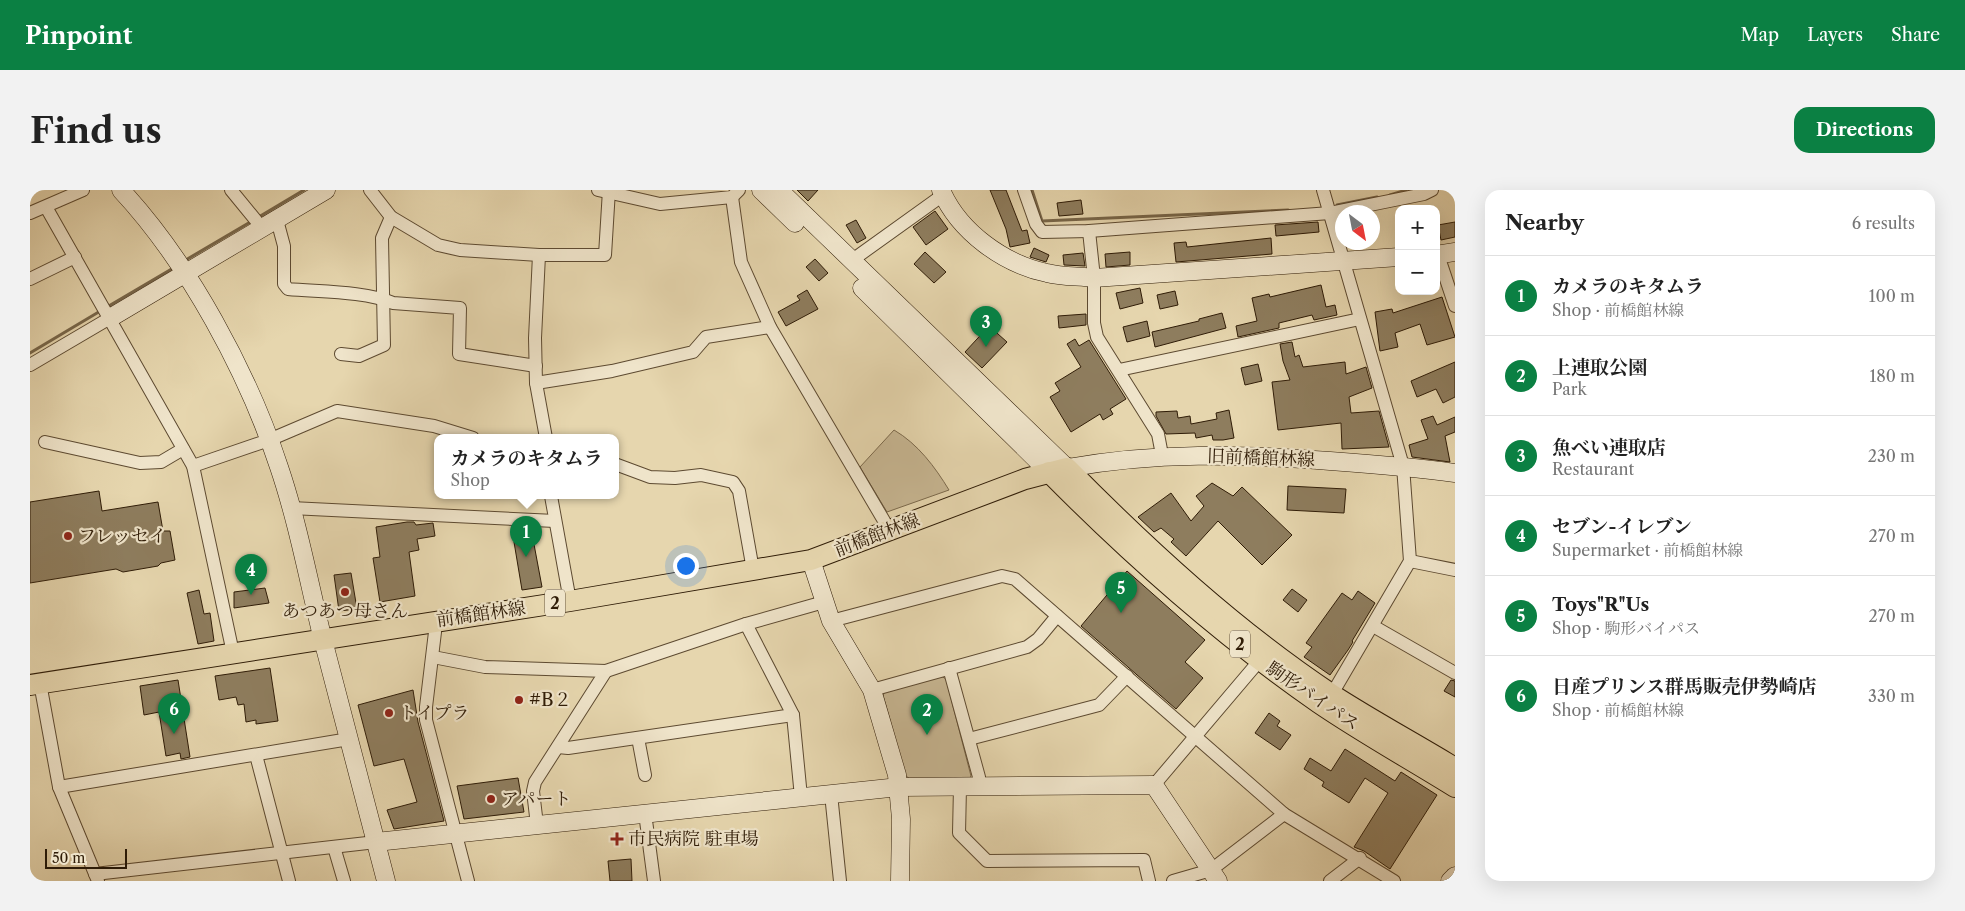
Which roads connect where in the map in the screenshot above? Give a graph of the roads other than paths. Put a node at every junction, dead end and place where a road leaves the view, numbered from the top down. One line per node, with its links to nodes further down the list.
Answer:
1 (83, 190): 14 (street)
2 (121, 190): 28 (street)
3 (231, 190): 18 (street)
4 (326, 190): 18 (street)
5 (370, 190): 17 (street)
6 (761, 190): 50 (street)
7 (779, 190): 25 (street)
8 (1024, 190): 19 (street)
9 (1323, 190): 16 (street)
10 (1432, 190): 16 (street)
11 (606, 191): 13 (street); 22 (street)
12 (942, 192): 25 (street); 29 (street)
13 (736, 193): 35 (street)
14 (46, 206): 15 (street); 23 (street)
15 (30, 213)
16 (1330, 213): 19 (street); 26 (street)
17 (391, 217): 22 (street); 31 (street)
18 (270, 225): 28 (street); 31 (street)
19 (1089, 231): 29 (street)
20 (1455, 252): 21 (street)
21 (1440, 254)
22 (539, 255): 38 (street)
23 (75, 256): 30 (street); 33 (street)
24 (1395, 257): 26 (street)
25 (851, 261): 50 (street)
26 (1342, 261): 29 (street); 34 (street)
27 (1440, 264): 32 (street)
28 (185, 274): 33 (street); 43 (street)
29 (1094, 278): 39 (street)
30 (30, 279)
31 (385, 299): 36 (street); 38 (street)
32 (1455, 306)
33 (110, 318): 37 (street); 45 (street)
34 (1360, 318): 39 (street); 49 (street)
35 (770, 327): 40 (street); 55 (street)
36 (341, 354)
37 (30, 365)
38 (536, 366): 40 (street)
39 (1119, 370): 46 (street)
40 (536, 383): 42 (street)
41 (460, 434): 43 (street)
42 (545, 434)
43 (269, 440): 48 (street); 53 (street)
44 (45, 442): 45 (street)
45 (183, 449): 48 (street)
46 (1162, 456): 49 (street, 旧前橋館林線); 50 (street, 旧前橋館林線)
47 (619, 465): 58 (street)
48 (193, 466): 68 (street)
49 (1403, 466): 51 (street, 旧前橋館林線); 57 (street)
50 (1058, 470): 55 (main road, 前橋館林線 / 2); 70 (main road, 駒形バイパス / 2); 77 (main road, 駒形バイパス / 2)
51 (1455, 473)
52 (551, 499): 54 (street)
53 (291, 508): 54 (street); 67 (street)
54 (555, 521): 60 (street)
55 (890, 531): 56 (main road, 前橋館林線 / 2)
56 (811, 560): 58 (main road, 前橋館林線 / 2); 61 (street)
57 (1410, 561): 59 (street); 66 (street)
58 (753, 570): 60 (main road, 前橋館林線 / 2)
59 (1455, 570)
60 (570, 601): 63 (main road, 前橋館林線 / 2)
61 (824, 602): 64 (street); 65 (street)
62 (1057, 616): 64 (street); 71 (street); 74 (street)
63 (434, 620): 67 (main road, 前橋館林線 / 2); 69 (street)
64 (831, 621): 76 (street)
65 (746, 624): 72 (street); 78 (street)
66 (1373, 626): 73 (street); 77 (street)
67 (323, 638): 68 (main road, 前橋館林線 / 2); 82 (street)
68 (234, 653): 75 (main road, 前橋館林線 / 2)
69 (433, 657): 72 (street); 98 (street)
70 (1260, 660): 79 (street); 92 (main road, 駒形バイパス / 2)
71 (949, 668): 76 (street); 81 (street)
72 (606, 671): 83 (street)
73 (1455, 673)
74 (1127, 676): 79 (street); 81 (street)
75 (35, 684): 90 (street)
76 (872, 690): 91 (street)
77 (1332, 694): 85 (main road, 駒形バイパス / 2)
78 (793, 715): 80 (street); 94 (street)
79 (1197, 736): 87 (street); 96 (street)
80 (638, 738): 83 (street); 86 (street)
81 (969, 739): 89 (street)
82 (349, 740): 84 (street); 99 (street)
83 (558, 747): 97 (street)
84 (256, 755): 90 (street); 101 (street)
85 (1455, 768)
86 (645, 775)
87 (1154, 785): 89 (street); 103 (street)
88 (960, 786): 89 (street); 91 (street); 113 (street)
89 (979, 786)
90 (59, 787): 105 (street)
91 (899, 787): 93 (street); 112 (street)
92 (1455, 787)
93 (830, 794): 94 (street); 111 (street)
94 (802, 797): 95 (street)
95 (645, 813): 97 (street); 110 (street)
96 (1284, 814): 102 (street); 103 (street)
97 (537, 825): 98 (street)
98 (456, 833): 99 (street); 109 (street)
99 (376, 842): 100 (street); 108 (street)
100 (334, 847): 101 (street); 107 (street)
101 (282, 853): 105 (street); 106 (street)
102 (1360, 858): 115 (street); 116 (street)
103 (1214, 876): 114 (street)
104 (1455, 876): 117 (street)
105 (97, 878)
106 (289, 881)
107 (344, 881)
108 (386, 881)
109 (468, 881)
110 (654, 881)
111 (840, 881)
112 (900, 881)
113 (1149, 881)
114 (1173, 881)
115 (1330, 881)
116 (1394, 881)
117 (1450, 881)

